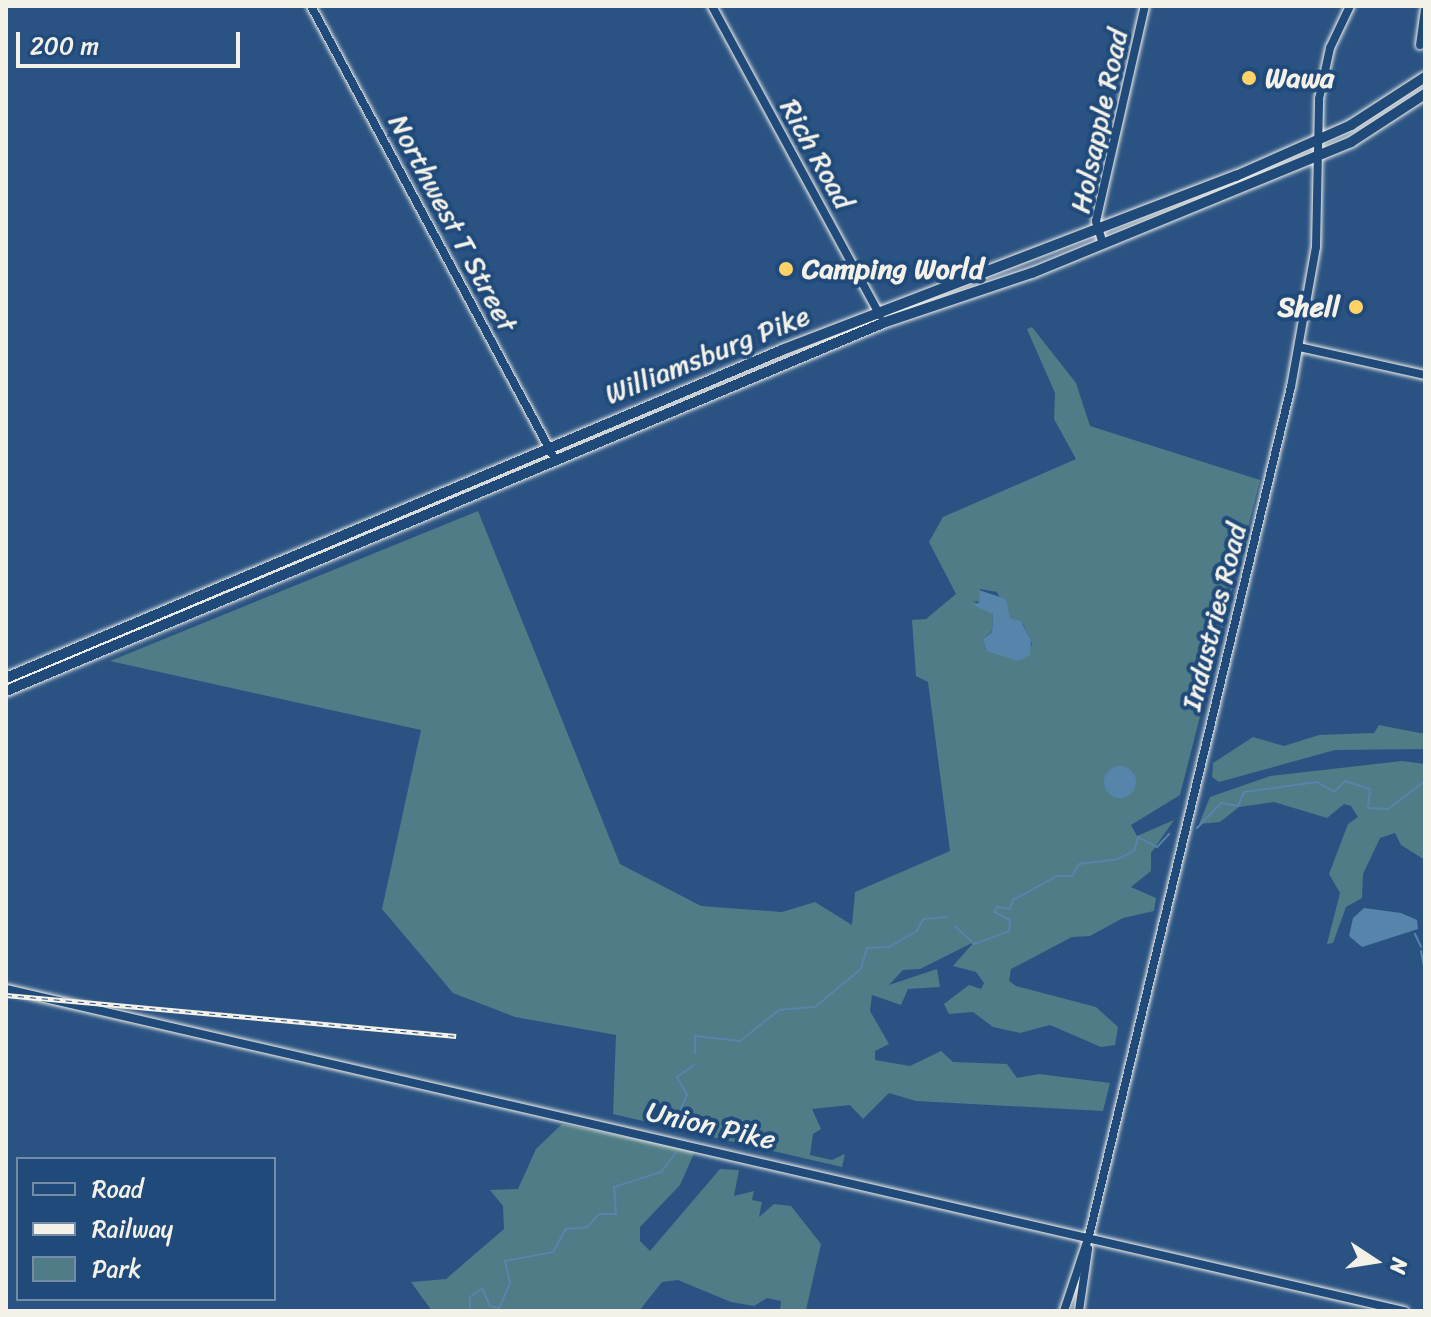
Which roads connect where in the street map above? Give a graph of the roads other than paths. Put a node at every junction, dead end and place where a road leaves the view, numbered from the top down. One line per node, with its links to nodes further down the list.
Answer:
1 (311, 6): 17 (street, Northwest T Street)
2 (712, 6): 13 (street, Rich Road)
3 (1145, 6): 11 (street, Holsapple Road)
4 (1350, 6): 9 (street, Industries Road)
5 (1425, 10): 6 (street)
6 (1420, 45)
7 (1425, 77): 9 (main road, Williamsburg Pike)
8 (1425, 94): 10 (main road, Williamsburg Pike)
9 (1320, 139): 10 (street, Industries Road); 11 (main road, Williamsburg Pike)
10 (1319, 155): 12 (main road, Williamsburg Pike); 15 (street, Industries Road)
11 (1099, 231): 12 (street, Holsapple Road); 13 (main road, Williamsburg Pike)
12 (1103, 244): 14 (main road, Williamsburg Pike)
13 (878, 311): 14 (street, Rich Road); 17 (main road, Williamsburg Pike)
14 (883, 323): 18 (main road, Williamsburg Pike)
15 (1299, 347): 16 (street); 22 (street, Industries Road)
16 (1425, 375)
17 (550, 447): 18 (street, Northwest T Street); 19 (main road, Williamsburg Pike)
18 (556, 461): 20 (main road, Williamsburg Pike)
19 (6, 678)
20 (6, 691)
21 (6, 989): 22 (street, Union Pike)
22 (1089, 1236): 23 (street, Industries Road); 24 (street, Industries Road); 25 (street, Union Pike)
23 (1064, 1311)
24 (1079, 1311)
25 (1404, 1311)

